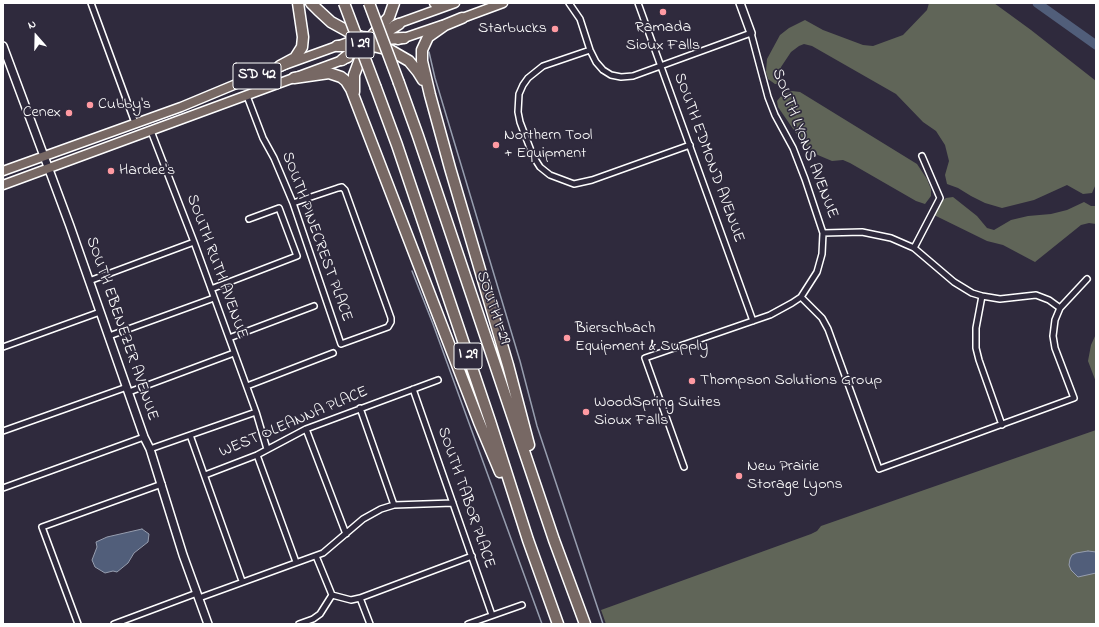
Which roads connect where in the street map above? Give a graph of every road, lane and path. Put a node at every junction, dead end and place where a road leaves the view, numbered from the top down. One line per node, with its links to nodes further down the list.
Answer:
1 (91, 3): 29 (street)
2 (298, 3): 23 (highway)
3 (312, 3): 18 (highway)
4 (344, 3): 78 (highway, I 29, bridge)
5 (369, 3): 79 (highway, SOUTH I-29 / I 29, bridge)
6 (394, 3): 18 (highway)
7 (435, 3): 8 (highway)
8 (445, 3)
9 (455, 3): 15 (main road)
10 (503, 3): 14 (main road)
11 (569, 3): 21 (street)
12 (638, 3): 24 (street, SOUTH EDMOND AVENUE)
13 (740, 3): 16 (street, SOUTH LYONS AVENUE)
14 (462, 18): 17 (main road); 26 (highway)
15 (399, 24): 18 (highway)
16 (751, 33): 24 (street); 39 (street, SOUTH LYONS AVENUE)
17 (404, 38): 18 (highway)
18 (371, 42): 20 (highway); 22 (highway); 26 (highway); 28 (highway)
19 (3, 46): 32 (street, SOUTH EBENEZER AVENUE)
20 (337, 46): 23 (main road, SD 42)
21 (590, 50): 24 (street); 31 (street)
22 (342, 60): 25 (main road, SD 42)
23 (280, 66): 29 (main road, SD 42)
24 (661, 66): 31 (street, SOUTH EDMOND AVENUE)
25 (294, 78): 27 (main road, SD 42); 28 (highway)
26 (430, 95): 79 (highway)
27 (248, 96): 30 (main road, SD 42); 37 (street, SOUTH PINECREST PLACE)
28 (356, 102): 78 (highway)
29 (135, 123): 32 (main road, SD 42)
30 (150, 131): 34 (main road, SD 42); 40 (street, SOUTH RUTH AVENUE)
31 (690, 145): 51 (street, SOUTH EDMOND AVENUE)
32 (44, 156): 34 (street, SOUTH EBENEZER AVENUE); 35 (main road, SD 42)
33 (922, 156): 41 (street)
34 (48, 168): 36 (main road, SD 42); 43 (street, SOUTH EBENEZER AVENUE)
35 (3, 171)
36 (3, 185)
37 (293, 203): 37 (street, SOUTH PINECREST PLACE)
38 (249, 219): 44 (street)
39 (823, 234): 41 (street); 46 (street, SOUTH LYONS AVENUE)
40 (194, 242): 43 (street); 44 (street, SOUTH RUTH AVENUE)
41 (914, 248): 45 (street)
42 (1086, 279): 49 (street)
43 (89, 281): 50 (street, SOUTH EBENEZER AVENUE)
44 (211, 289): 47 (street, SOUTH RUTH AVENUE)
45 (982, 296): 49 (street); 63 (street)
46 (800, 297): 51 (street, SOUTH LYONS AVENUE); 63 (street)
47 (214, 298): 52 (street); 53 (street, SOUTH RUTH AVENUE)
48 (314, 306): 53 (street)
49 (1060, 308): 63 (street)
50 (100, 312): 52 (street, SOUTH EBENEZER AVENUE); 54 (street)
51 (753, 321): 71 (street, SOUTH LYONS AVENUE)
52 (109, 336): 59 (street, SOUTH EBENEZER AVENUE)
53 (229, 338): 55 (street, SOUTH RUTH AVENUE)
54 (3, 347)
55 (234, 353): 58 (street, SOUTH RUTH AVENUE); 59 (street)
56 (333, 353): 58 (street)
57 (438, 380): 60 (street, WEST OLEANNA PLACE)
58 (247, 386): 62 (street, SOUTH RUTH AVENUE)
59 (128, 389): 65 (street); 67 (street, SOUTH EBENEZER AVENUE)
60 (413, 389): 61 (street, WEST OLEANNA PLACE); 75 (street, SOUTH TABOR PLACE)
61 (360, 408): 64 (street, WEST OLEANNA PLACE); 76 (street)
62 (256, 412): 66 (street); 69 (street, SOUTH RUTH AVENUE)
63 (1002, 425)
64 (306, 429): 69 (street, WEST OLEANNA PLACE); 77 (street)
65 (3, 431)
66 (190, 435): 68 (street); 72 (street)
67 (144, 437): 68 (street, SOUTH EBENEZER AVENUE); 74 (street)
68 (150, 449): 73 (street, SOUTH EBENEZER AVENUE)
69 (267, 449): 70 (street, WEST OLEANNA PLACE)
70 (257, 455): 72 (street, WEST OLEANNA PLACE); 82 (street)
71 (684, 467)
72 (205, 475): 83 (street)
73 (162, 484): 84 (street, SOUTH EBENEZER AVENUE); 89 (street)
74 (3, 488)
75 (453, 503): 76 (street); 81 (street, SOUTH TABOR PLACE)
76 (394, 505): 77 (street)
77 (346, 534): 80 (street)
78 (528, 540): 95 (highway, I 29)
79 (554, 540): 96 (highway, SOUTH I-29 / I 29)
80 (316, 556): 82 (street); 85 (street)
81 (472, 556): 86 (street); 88 (street, SOUTH TABOR PLACE)
82 (296, 562): 83 (street)
83 (242, 581): 84 (street)
84 (198, 595): 90 (street); 91 (street, SOUTH EBENEZER AVENUE)
85 (332, 595): 86 (street); 92 (street)
86 (360, 598): 93 (street)
87 (522, 605): 88 (street)
88 (492, 615): 94 (street)
89 (78, 624)
90 (114, 624)
91 (208, 624)
92 (299, 624)
93 (370, 624)
94 (468, 624)
95 (558, 624)
96 (585, 624)

